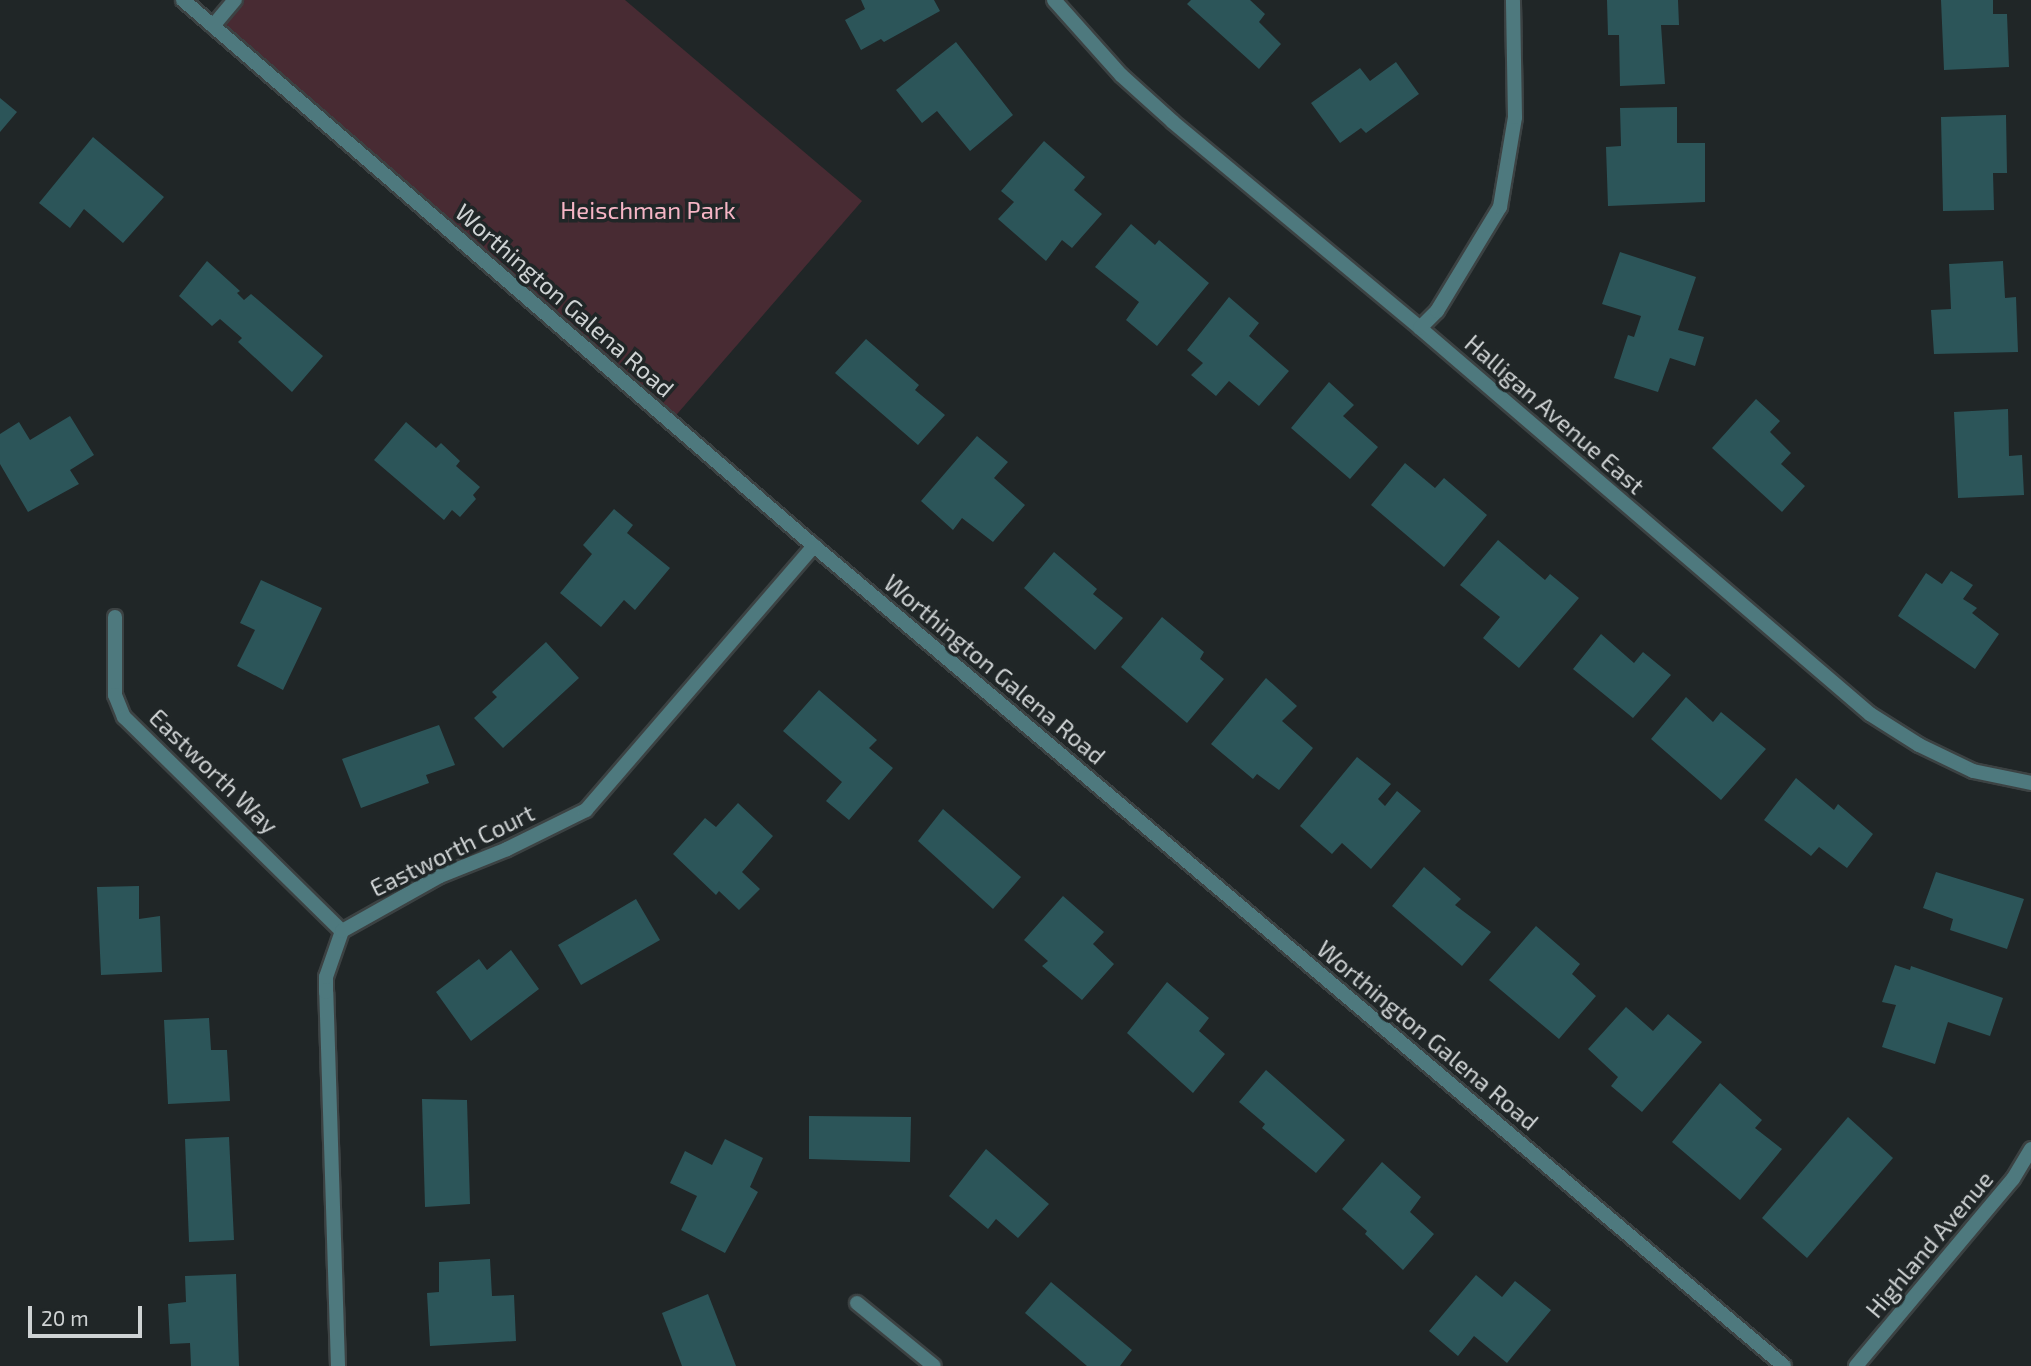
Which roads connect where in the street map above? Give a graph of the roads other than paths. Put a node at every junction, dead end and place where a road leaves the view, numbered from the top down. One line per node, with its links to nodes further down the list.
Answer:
1 (183, 0): 5 (street, Worthington Galena Road)
2 (235, 0): 5 (street)
3 (1054, 0): 6 (street, Halligan Avenue East)
4 (1513, 0): 6 (street)
5 (213, 26): 7 (street, Worthington Galena Road)
6 (1420, 328): 9 (street, Halligan Avenue East)
7 (814, 545): 10 (street, Eastworth Court); 15 (street, Worthington Galena Road)
8 (115, 617): 10 (street, Eastworth Way)
9 (2031, 783)
10 (342, 931): 13 (street)
11 (2031, 1149): 16 (street, Highland Avenue)
12 (857, 1303): 14 (street)
13 (338, 1366)
14 (934, 1366)
15 (1784, 1366)
16 (1856, 1366)

